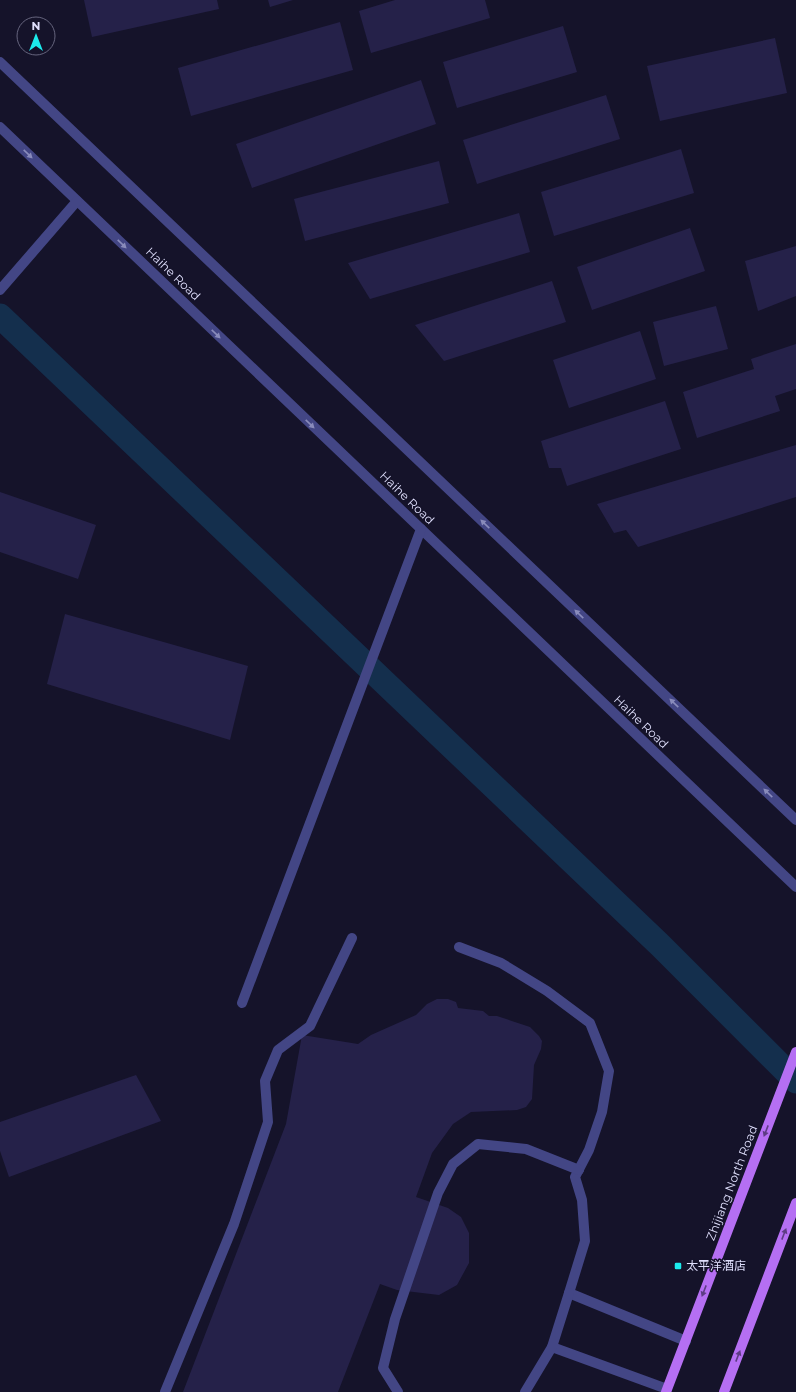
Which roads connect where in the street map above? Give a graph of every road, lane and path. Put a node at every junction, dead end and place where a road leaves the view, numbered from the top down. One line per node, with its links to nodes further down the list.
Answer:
1 (0, 62): 6 (street, one-way to 1)
2 (0, 127): 3 (street, Haihe Road, one-way to 3)
3 (78, 201): 4 (street); 5 (street, Haihe Road, one-way to 5)
4 (0, 290)
5 (421, 529): 7 (street, Haihe Road); 10 (street)
6 (796, 820)
7 (796, 887)
8 (352, 938): 18 (street)
9 (459, 947): 12 (street)
10 (242, 1003)
11 (796, 1052): 15 (main road, Zhijiang North Road, one-way to 15)
12 (579, 1170): 14 (street); 19 (street)
13 (796, 1202): 21 (main road, one-way to 13)
14 (569, 1293): 15 (street); 16 (street)
15 (686, 1341): 17 (main road, Zhijiang North Road)
16 (552, 1346): 17 (street); 20 (street)
17 (667, 1391)
18 (165, 1392)
19 (398, 1392)
20 (525, 1392)
21 (724, 1392)

